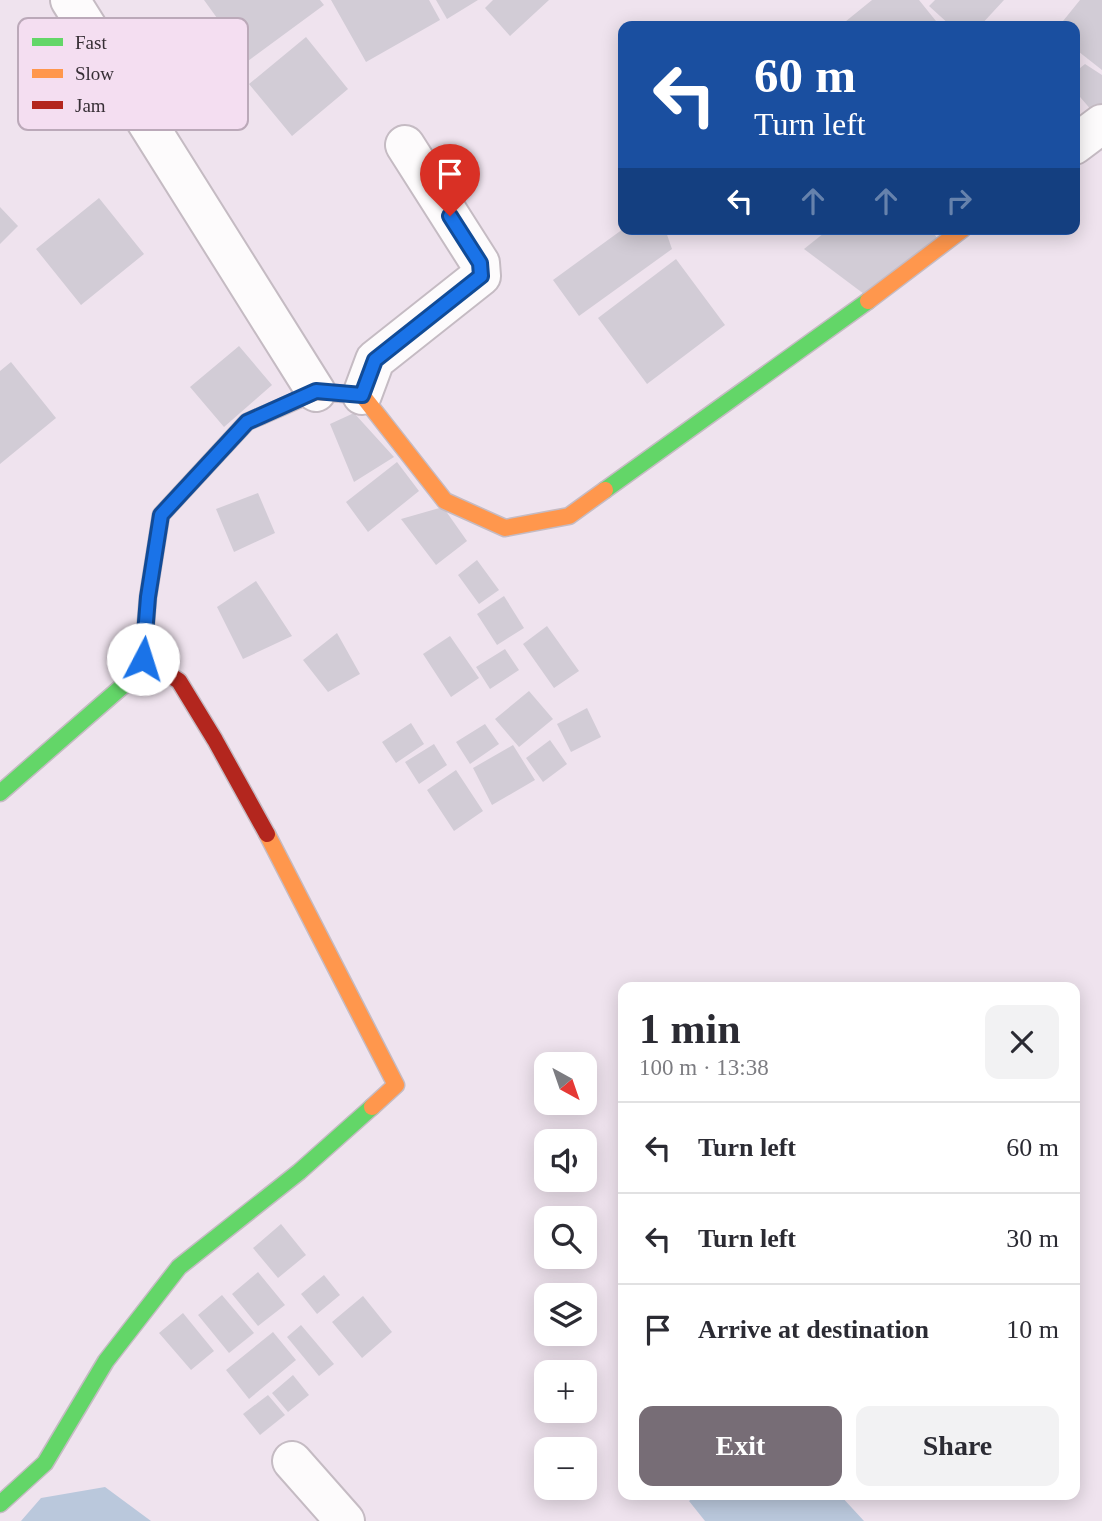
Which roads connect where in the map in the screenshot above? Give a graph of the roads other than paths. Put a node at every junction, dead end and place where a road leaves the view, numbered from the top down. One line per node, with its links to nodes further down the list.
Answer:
1 (70, 0): 2 (street)
2 (81, 18)
3 (1102, 124): 5 (street)
4 (152, 130): 8 (street)
5 (1080, 140)
6 (405, 145): 9 (street)
7 (955, 235): 9 (street)
8 (316, 391): 9 (street); 10 (street)
9 (362, 395)
10 (143, 659): 11 (street); 13 (street)
11 (0, 793)
12 (292, 1461): 14 (street)
13 (0, 1504)
14 (345, 1521)

